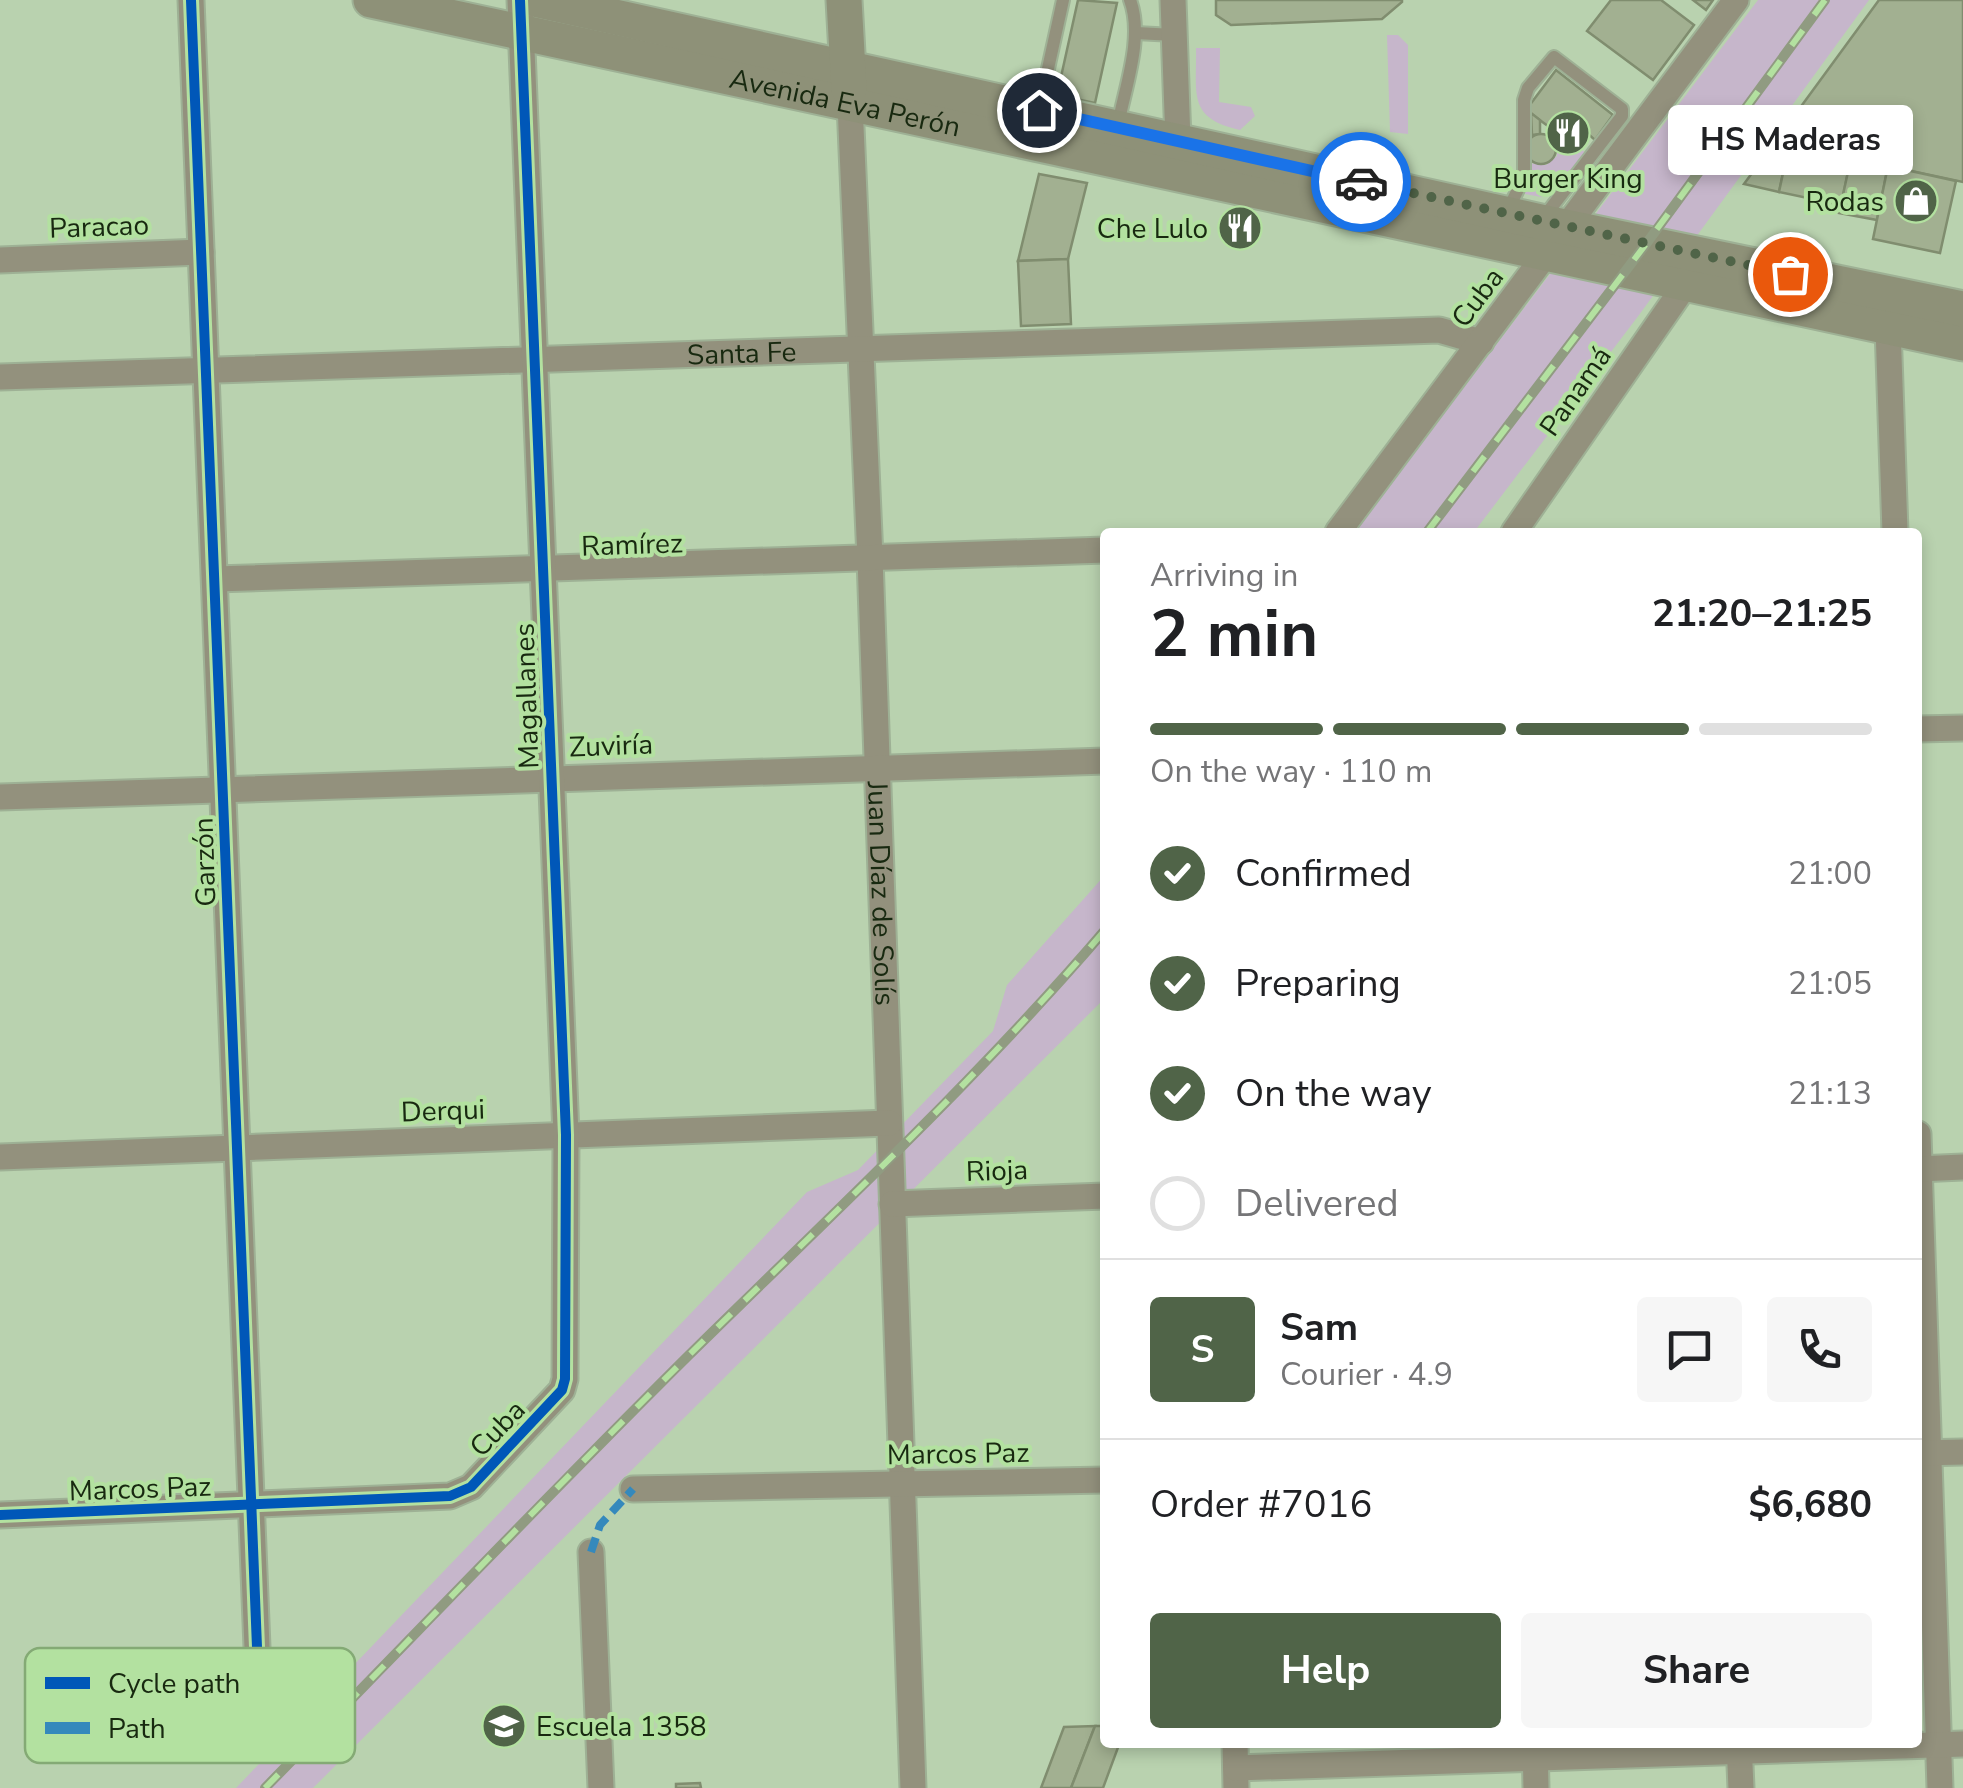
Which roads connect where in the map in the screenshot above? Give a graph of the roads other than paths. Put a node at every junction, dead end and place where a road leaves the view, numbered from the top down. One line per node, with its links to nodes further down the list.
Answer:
1 (191, 0): 19 (street, Garzón)
2 (371, 0): 9 (main road, Avenida Eva Perón)
3 (538, 0): 12 (main road, Avenida Eva Perón)
4 (844, 0): 12 (main road, Juan Díaz de Solís)
5 (1063, 0): 14 (lane)
6 (1130, 0): 10 (lane)
7 (1173, 0): 11 (street)
8 (1736, 0): 18 (street, Cuba)
9 (520, 16): 13 (main road, Avenida Eva Perón); 27 (street, Magallanes)
10 (1136, 33): 11 (lane); 15 (lane)
11 (1174, 35): 16 (street)
12 (848, 68): 13 (main road, Juan Díaz de Solís); 14 (main road, Avenida Eva Perón)
13 (850, 104): 18 (main road, Avenida Eva Perón); 26 (street, Juan Díaz de Solís)
14 (1039, 110): 15 (main road, Avenida Eva Perón)
15 (1117, 128): 16 (main road, Avenida Eva Perón)
16 (1178, 141): 17 (main road, Avenida Eva Perón)
17 (1506, 214): 18 (main road, Avenida Eva Perón); 18 (lane)
18 (1551, 234): 21 (main road, Avenida Eva Perón); 22 (main road, Avenida Eva Perón); 24 (street, Cuba)
19 (201, 252): 20 (street, Paracao); 28 (street, Garzón)
20 (0, 260)
21 (1686, 284): 23 (main road, Avenida Eva Perón); 31 (street, Panamá)
22 (1957, 309)
23 (1888, 327): 25 (main road, Avenida Eva Perón); 32 (street)
24 (1480, 342): 26 (street, Santa Fe); 30 (street, Cuba)
25 (1963, 343)
26 (861, 349): 27 (street, Santa Fe); 34 (street, Juan Díaz de Solís)
27 (535, 360): 28 (street, Santa Fe); 35 (street, Magallanes)
28 (206, 370): 29 (street, Santa Fe); 36 (street, Garzón)
29 (0, 377)
30 (1341, 528)
31 (1517, 528)
32 (1895, 528)
33 (1100, 550): 34 (street, Ramírez)
34 (870, 558): 35 (street, Ramírez); 40 (street, Juan Díaz de Solís)
35 (544, 569): 36 (street, Ramírez); 41 (street, Magallanes)
36 (215, 580): 42 (street, Garzón)
37 (1963, 728): 38 (street)
38 (1922, 729)
39 (1100, 761): 40 (street, Zuviría)
40 (876, 766): 41 (street, Zuviría); 44 (street, Juan Díaz de Solís)
41 (552, 777): 42 (street, Zuviría); 45 (street, Magallanes)
42 (223, 789): 43 (street, Zuviría); 46 (street, Garzón)
43 (0, 796)
44 (889, 1123): 45 (street, Derqui); 51 (street, Juan Díaz de Solís)
45 (566, 1135): 46 (street, Derqui); 53 (street, Magallanes)
46 (238, 1148): 47 (street, Derqui); 60 (street, Garzón)
47 (0, 1157)
48 (1963, 1167): 49 (street)
49 (1922, 1168)
50 (1100, 1196): 51 (street, Rioja)
51 (892, 1204): 57 (street, Juan Díaz de Solís)
52 (1922, 1358): 55 (street)
53 (562, 1390): 59 (street, Cuba)
54 (1963, 1452): 55 (street)
55 (1924, 1453): 65 (street)
56 (1100, 1480): 57 (street, Marcos Paz)
57 (902, 1484): 58 (street, Marcos Paz); 71 (street, Juan Díaz de Solís)
58 (633, 1489)
59 (460, 1494): 60 (street, Marcos Paz)
60 (253, 1506): 61 (street, Marcos Paz); 63 (street, Garzón)
61 (0, 1514)
62 (592, 1552): 70 (street)
63 (258, 1648)
64 (1922, 1744): 65 (street)
65 (1952, 1744): 74 (street)
66 (1671, 1748): 68 (street)
67 (1739, 1748): 73 (street)
68 (1535, 1750): 69 (street); 72 (street)
69 (1236, 1766)
70 (600, 1788)
71 (913, 1788)
72 (1536, 1788)
73 (1740, 1788)
74 (1940, 1788)

